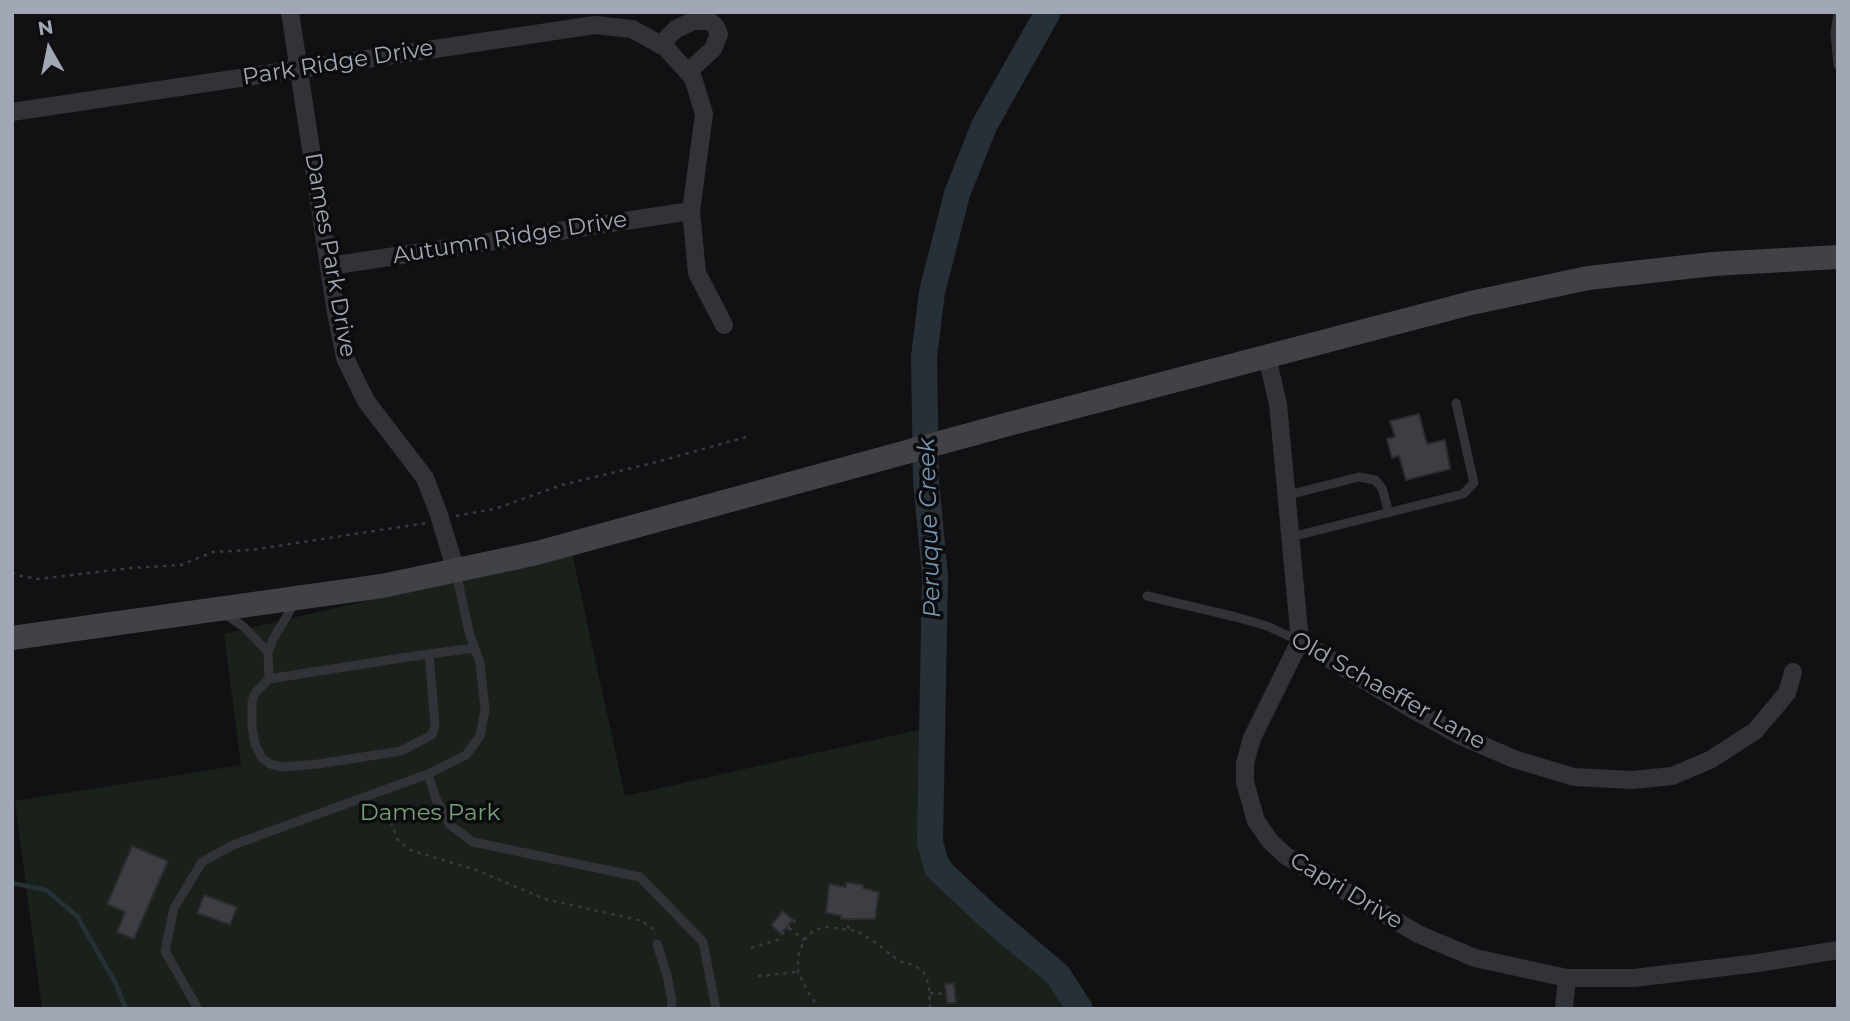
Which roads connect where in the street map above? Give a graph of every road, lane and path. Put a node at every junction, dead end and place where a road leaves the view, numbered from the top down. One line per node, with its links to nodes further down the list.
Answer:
1 (290, 12): 5 (street, Dames Park Drive)
2 (1838, 12): 4 (lane)
3 (660, 45): 5 (street, Park Ridge Drive); 6 (street, Park Ridge Drive); 6 (street)
4 (1838, 65)
5 (299, 69): 7 (street, Park Ridge Drive); 10 (street, Dames Park Drive)
6 (688, 72): 8 (street, Park Ridge Drive)
7 (12, 112)
8 (691, 211): 10 (street, Autumn Ridge Drive); 11 (street, Park Ridge Drive)
9 (1838, 257): 12 (main road)
10 (330, 266): 17 (street, Dames Park Drive)
11 (724, 325)
12 (1267, 357): 15 (street); 19 (main road)
13 (1456, 404): 16 (lane)
14 (746, 437): 17 (path)
15 (1287, 495): 16 (lane); 18 (street)
16 (1389, 513): 18 (lane)
17 (441, 519): 19 (street, Dames Park Drive); 20 (path)
18 (1291, 537): 25 (street)
19 (456, 571): 22 (main road); 26 (lane, Dames Park Drive)
20 (12, 572)
21 (1147, 596): 25 (lane, Old Schaeffer Lane)
22 (298, 599): 23 (main road); 27 (lane)
23 (218, 610): 24 (main road); 27 (lane)
24 (12, 638)
25 (1300, 641): 29 (street, Old Schaeffer Lane); 43 (street, Capri Drive)
26 (475, 648): 28 (lane); 31 (lane, Dames Park Drive)
27 (268, 652): 30 (lane)
28 (429, 654): 30 (lane); 30 (lane)
29 (1793, 672)
30 (269, 679)
31 (428, 774): 46 (lane, Dames Park Drive); 48 (lane)
32 (391, 822): 38 (path)
33 (849, 919): 36 (path)
34 (795, 920): 35 (path)
35 (789, 928): 37 (path); 39 (path)
36 (848, 929): 37 (path); 44 (path)
37 (804, 940): 41 (path)
38 (657, 944): 47 (lane)
39 (751, 948)
40 (1838, 950): 43 (street, Capri Drive)
41 (798, 972): 42 (path); 49 (path)
42 (758, 976)
43 (1567, 978): 51 (street)
44 (930, 993): 45 (path); 50 (path)
45 (944, 994)
46 (198, 1009)
47 (671, 1009)
48 (716, 1009)
49 (820, 1009)
50 (930, 1009)
51 (1564, 1009)

